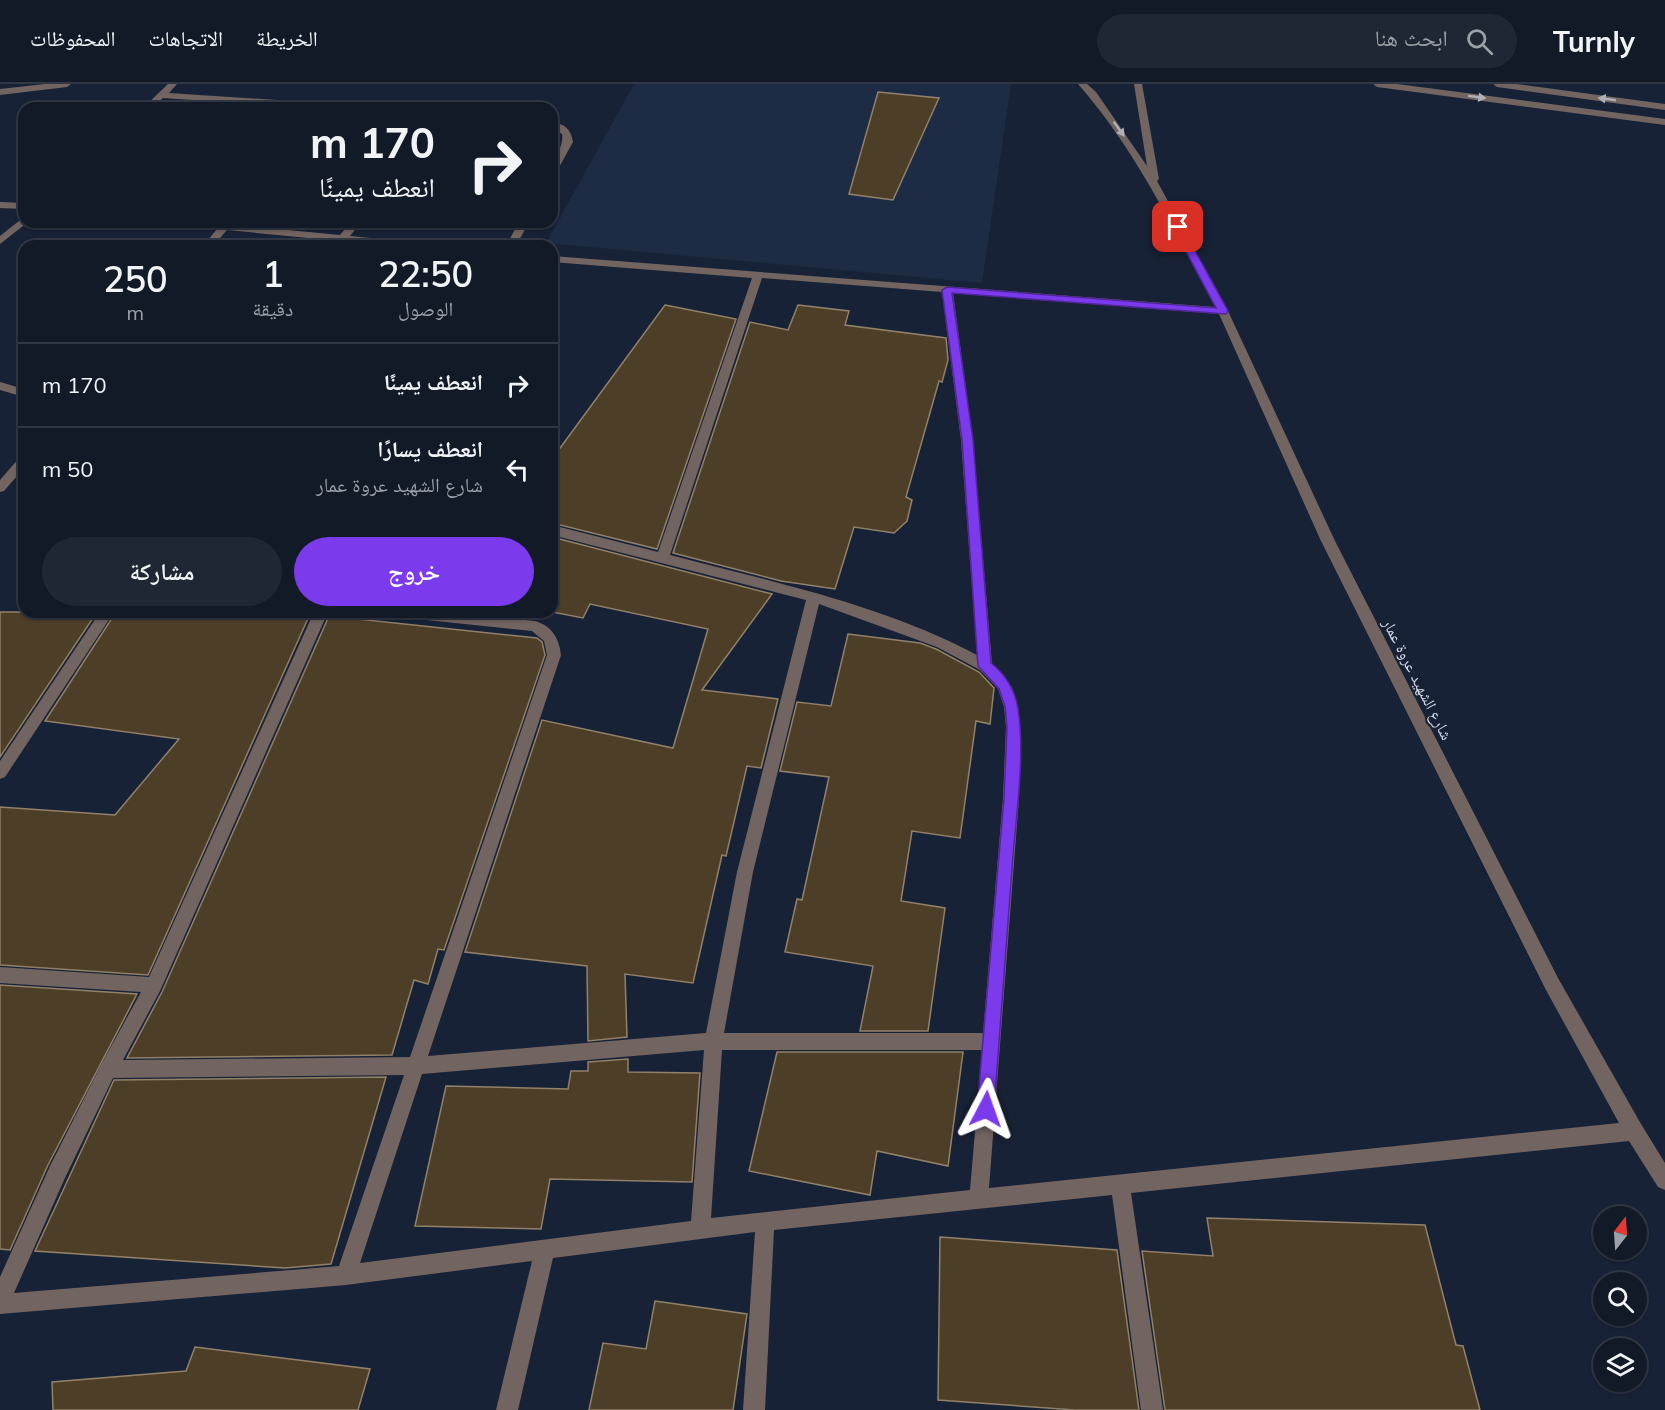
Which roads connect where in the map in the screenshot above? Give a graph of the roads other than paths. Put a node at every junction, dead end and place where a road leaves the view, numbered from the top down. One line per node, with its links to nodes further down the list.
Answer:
1 (67, 84): 7 (street)
2 (173, 84): 8 (street)
3 (1082, 84): 15 (street, شارع الشهيد عروة عمار, one-way to 15)
4 (1138, 84): 15 (street, شارع الشهيد عروة عمار)
5 (1377, 84): 12 (street, one-way to 12)
6 (1497, 84): 11 (street, one-way to 6)
7 (0, 92)
8 (161, 95): 9 (street); 10 (street)
9 (153, 102)
10 (251, 102)
11 (1665, 107)
12 (1665, 122)
13 (558, 126): 14 (street)
14 (558, 160)
15 (1155, 185): 27 (street, شارع الشهيد عروة عمار)
16 (0, 205): 17 (street)
17 (18, 206)
18 (18, 225): 23 (street)
19 (246, 228): 21 (street)
20 (351, 228): 21 (street)
21 (343, 238): 22 (street)
22 (351, 240)
23 (0, 241)
24 (558, 259): 25 (street)
25 (758, 275): 26 (street); 33 (street)
26 (947, 290): 27 (street); 38 (street)
27 (1223, 311): 46 (street, شارع الشهيد عروة عمار)
28 (0, 386): 29 (street)
29 (18, 391)
30 (18, 467): 31 (street)
31 (0, 488)
32 (558, 532): 33 (street)
33 (662, 559): 34 (street)
34 (814, 597): 38 (street); 42 (street)
35 (103, 618): 39 (street)
36 (318, 618): 41 (street)
37 (457, 618): 44 (street)
38 (985, 666): 43 (street)
39 (0, 773)
40 (0, 975): 41 (street)
41 (154, 985): 45 (street)
42 (714, 1041): 43 (street); 44 (street); 51 (street)
43 (991, 1042): 49 (street)
44 (415, 1066): 45 (street); 53 (street)
45 (108, 1069): 54 (street)
46 (1634, 1131): 47 (street, شارع الشهيد عروة عمار); 48 (street)
47 (1665, 1180)
48 (1120, 1185): 49 (street); 57 (street)
49 (978, 1199): 50 (street)
50 (765, 1221): 51 (street); 56 (street)
51 (700, 1230): 52 (street)
52 (545, 1249): 53 (street); 55 (street)
53 (346, 1275): 54 (street)
54 (0, 1302)
55 (507, 1410)
56 (754, 1410)
57 (1152, 1410)

